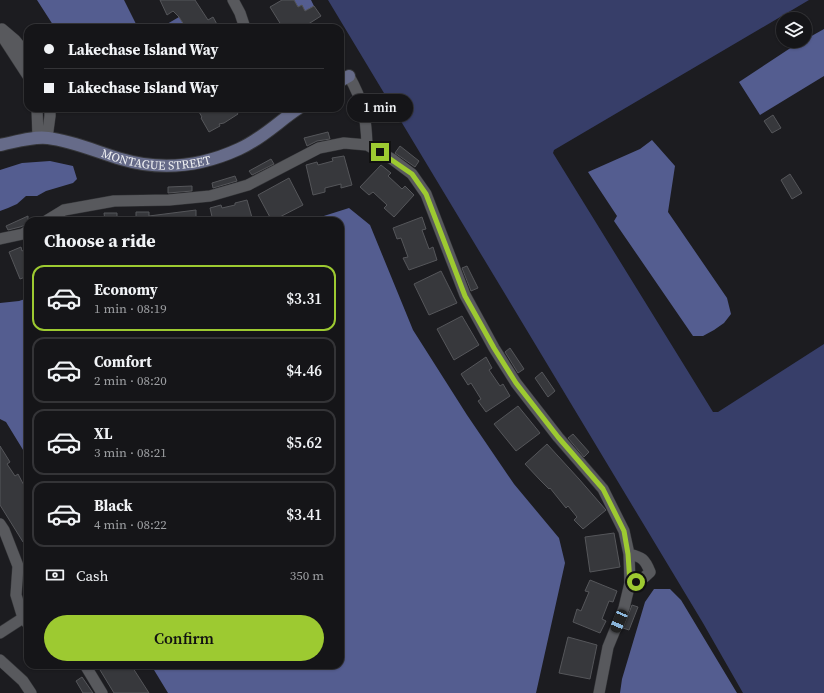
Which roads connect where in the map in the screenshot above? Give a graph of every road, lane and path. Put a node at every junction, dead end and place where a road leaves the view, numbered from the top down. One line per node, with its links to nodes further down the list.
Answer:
1 (232, 0): 2 (street)
2 (244, 24)
3 (0, 28): 5 (street)
4 (0, 33): 6 (street)
5 (24, 51)
6 (24, 70)
7 (344, 79): 13 (street)
8 (38, 112): 11 (street)
9 (50, 112): 11 (street)
10 (294, 112): 11 (street, MONTAGUE STREET)
11 (43, 138): 12 (street, MONTAGUE STREET)
12 (0, 145)
13 (367, 145): 14 (street); 18 (street)
14 (53, 217)
15 (24, 233): 16 (street)
16 (0, 239)
17 (0, 524): 20 (street)
18 (628, 554): 19 (street); 19 (street)
19 (630, 583): 27 (street)
20 (24, 618)
21 (24, 621): 22 (street)
22 (0, 633)
23 (0, 660): 25 (street)
24 (88, 669): 26 (street)
25 (30, 693)
26 (102, 693)
27 (599, 693)

